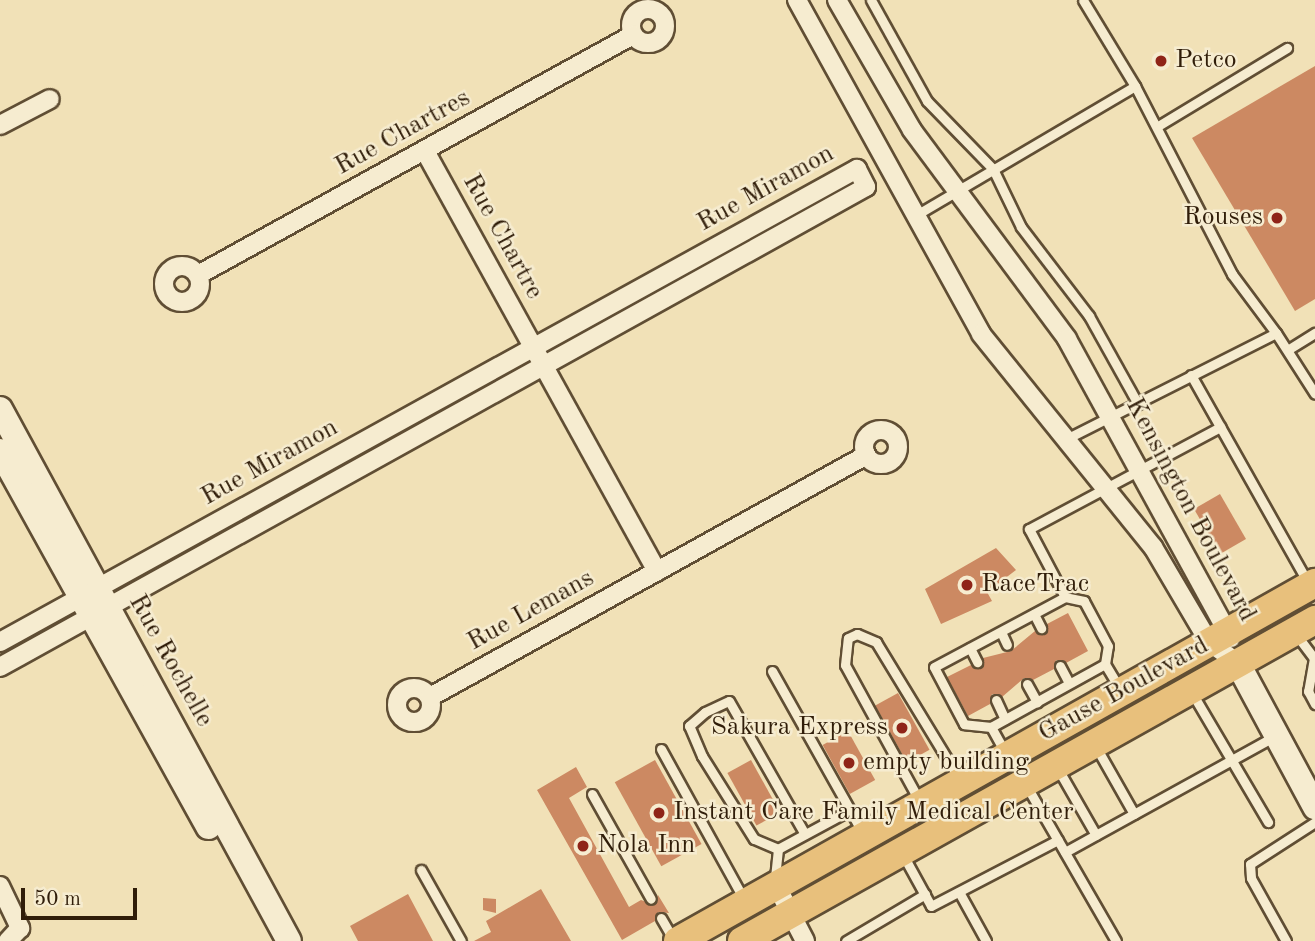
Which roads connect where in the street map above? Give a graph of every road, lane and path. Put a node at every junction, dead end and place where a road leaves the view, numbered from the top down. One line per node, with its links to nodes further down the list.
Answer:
1 (797, 0): 14 (street, Kensington Boulevard)
2 (836, 0): 13 (street, Kensington Boulevard)
3 (871, 0): 12 (lane)
4 (1083, 0): 7 (lane)
5 (633, 35): 11 (street, Rue Chartres)
6 (1287, 48): 10 (lane)
7 (1135, 86): 10 (lane); 12 (lane)
8 (50, 99): 9 (street)
9 (0, 125)
10 (1158, 126): 16 (lane)
11 (425, 152): 15 (street, Rue Chartres); 18 (street, Rue Chartre)
12 (993, 169): 13 (lane); 23 (lane)
13 (958, 190): 14 (lane); 25 (street, Kensington Boulevard)
14 (916, 215): 27 (street, Kensington Boulevard)
15 (198, 275)
16 (1276, 332): 19 (lane); 21 (lane)
17 (1315, 333): 19 (lane)
18 (534, 347): 20 (street); 20 (street, Rue Miramon); 35 (street, Rue Miramon)
19 (1289, 349): 22 (lane)
20 (544, 365): 32 (street); 35 (street, Rue Miramon)
21 (1191, 375): 23 (lane); 26 (lane)
22 (1314, 390)
23 (1138, 404): 25 (lane)
24 (0, 409): 35 (street, Rue Rochelle)
25 (1111, 419): 27 (lane); 30 (street, Kensington Boulevard)
26 (1220, 427): 30 (lane); 33 (lane)
27 (1062, 441): 31 (street, Kensington Boulevard)
28 (0, 451): 35 (street, Rue Rochelle)
29 (866, 455): 32 (street, Rue Lemans)
30 (1139, 468): 31 (lane); 40 (street, Kensington Boulevard)
31 (1102, 488): 34 (lane); 40 (street, Kensington Boulevard)
32 (657, 571): 55 (street, Rue Lemans)
33 (1312, 584): 40 (main road, Gause Boulevard)
34 (1065, 597): 36 (lane); 46 (lane)
35 (93, 602): 41 (street, Rue Miramon); 48 (street, Rue Miramon); 84 (street, Rue Rochelle)
36 (1034, 614): 38 (lane); 39 (lane)
37 (1305, 626): 45 (main road, Gause Boulevard); 50 (lane)
38 (1041, 628)
39 (1001, 632): 42 (lane); 43 (lane)
40 (1219, 637): 45 (street, Kensington Boulevard); 54 (main road, Gause Boulevard)
41 (0, 642)
42 (1007, 645)
43 (970, 648): 44 (lane); 60 (lane)
44 (977, 662)
45 (1237, 662): 53 (main road, Gause Boulevard); 61 (street)
46 (1105, 664): 51 (lane); 54 (lane)
47 (1060, 666): 51 (lane)
48 (0, 667)
49 (772, 671): 72 (lane)
50 (1313, 674): 58 (lane)
51 (1069, 683): 57 (lane)
52 (1027, 684): 57 (lane)
53 (1189, 689): 62 (main road, Gause Boulevard); 65 (lane)
54 (1121, 691): 64 (main road, Gause Boulevard)
55 (430, 697)
56 (996, 700): 59 (lane)
57 (1037, 702): 59 (lane)
58 (1315, 704)
59 (1005, 719): 60 (lane)
60 (991, 727): 64 (lane)
61 (1276, 735): 65 (lane); 71 (street)
62 (1093, 743): 66 (main road, Gause Boulevard); 73 (lane)
63 (661, 749): 90 (lane)
64 (1007, 756): 67 (main road, Gause Boulevard)
65 (1232, 760): 73 (lane); 74 (lane)
66 (1055, 764): 68 (main road, Gause Boulevard); 78 (lane)
67 (961, 782): 70 (main road, Gause Boulevard); 70 (lane)
68 (1024, 782): 79 (lane); 81 (main road, Gause Boulevard)
69 (592, 794): 89 (lane)
70 (921, 804): 77 (main road, Gause Boulevard)
71 (1315, 807)
72 (850, 810): 76 (lane); 77 (lane)
73 (1134, 814): 78 (lane)
74 (1268, 822)
75 (1315, 822): 103 (lane)
76 (806, 834): 80 (lane); 80 (lane)
77 (865, 835): 85 (main road, Gause Boulevard)
78 (1096, 835): 82 (lane)
79 (1058, 840): 82 (lane); 87 (lane)
80 (778, 849): 85 (lane)
81 (901, 851): 88 (lane); 91 (main road, Gause Boulevard)
82 (1065, 852): 102 (lane)
83 (421, 870): 96 (lane)
84 (246, 878): 94 (street, Rue Rochelle); 95 (street, Rue Rochelle)
85 (776, 885): 90 (main road, Gause Boulevard); 91 (street)
86 (0, 886): 93 (street)
87 (959, 892): 88 (lane); 101 (lane)
88 (925, 894): 100 (lane)
89 (651, 899)
90 (746, 903): 97 (main road, Gause Boulevard)
91 (790, 914): 98 (main road, Gause Boulevard); 99 (street)
92 (661, 918): 97 (lane)
93 (8, 941)
94 (272, 941)
95 (289, 941)
96 (461, 941)
97 (676, 941)
98 (742, 941)
99 (805, 941)
100 (846, 941)
101 (986, 941)
102 (1116, 941)
103 (1286, 941)

